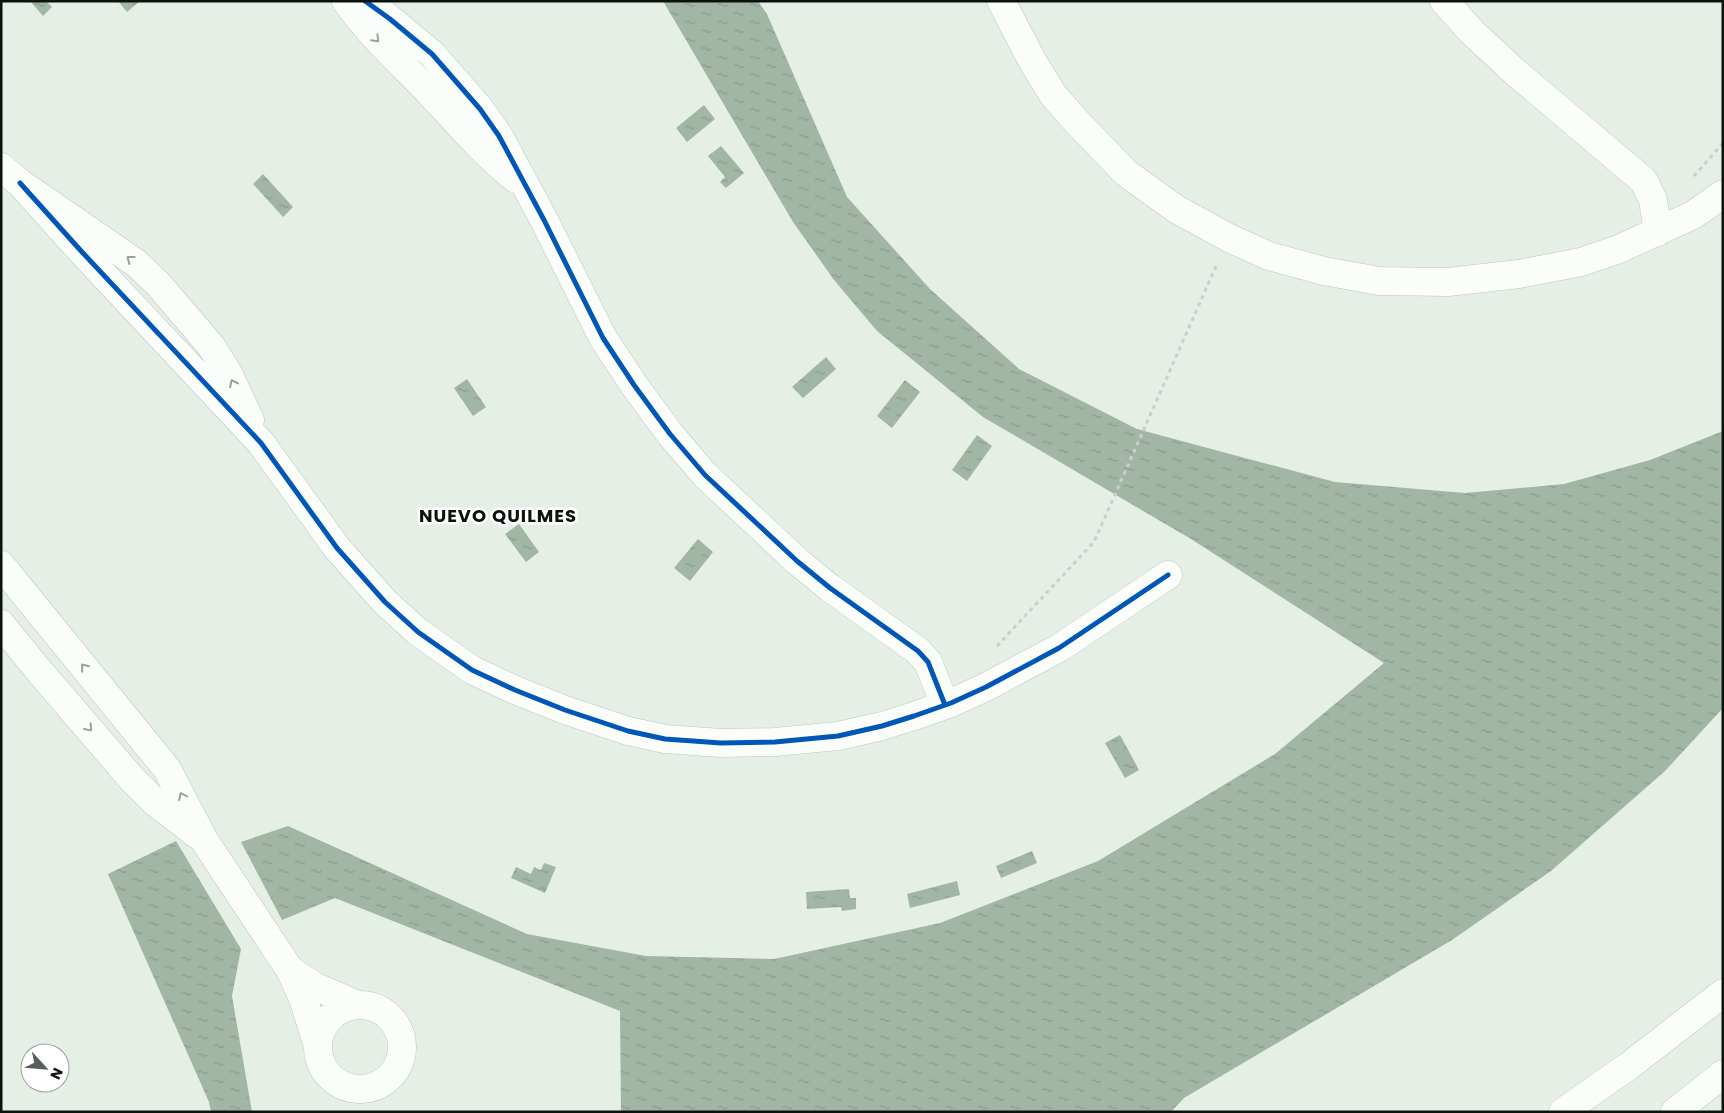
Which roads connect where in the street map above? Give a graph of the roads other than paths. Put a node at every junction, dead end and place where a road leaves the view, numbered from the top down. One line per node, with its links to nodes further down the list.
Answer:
1 (346, 1): 6 (street, one-way to 6)
2 (365, 1): 6 (street)
3 (1001, 1): 8 (street)
4 (1444, 1): 8 (street)
5 (11, 175): 14 (street)
6 (525, 186): 14 (street)
7 (1723, 194): 8 (street)
8 (1658, 232)
9 (1, 565): 12 (street)
10 (1168, 575): 14 (street)
11 (1, 624): 13 (street)
12 (58, 636): 13 (street); 15 (street, one-way to 12)
13 (30, 660): 15 (street, one-way to 15)
14 (945, 705)
15 (204, 840): 16 (street)
16 (290, 970): 18 (street); 19 (street)
17 (1723, 993): 21 (street)
18 (358, 1005): 19 (street); 19 (street)
19 (318, 1046)
20 (1723, 1074): 22 (street)
21 (1563, 1112)
22 (1675, 1112)

